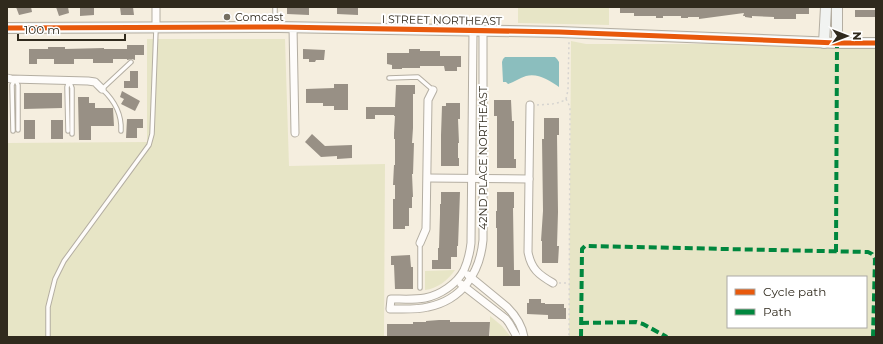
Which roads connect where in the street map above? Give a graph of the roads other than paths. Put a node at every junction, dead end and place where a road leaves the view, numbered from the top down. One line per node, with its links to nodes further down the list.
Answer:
1 (156, 7): 5 (street)
2 (275, 7): 6 (lane)
3 (826, 7): 12 (street)
4 (837, 7): 13 (street)
5 (156, 27): 6 (street, I STREET NORTHEAST); 8 (street, I STREET NORTHEAST); 37 (lane)
6 (275, 27): 7 (street, I STREET NORTHEAST)
7 (293, 27): 9 (street, I STREET NORTHEAST); 26 (street)
8 (7, 28)
9 (473, 31): 10 (street, I STREET NORTHEAST); 29 (street, 42ND PLACE NORTHEAST)
10 (484, 31): 12 (street, I STREET NORTHEAST); 30 (street, 42ND PLACE NORTHEAST)
11 (876, 42): 13 (street, I STREET NORTHEAST)
12 (824, 43): 13 (street, I STREET NORTHEAST)
13 (836, 43)
14 (131, 62): 19 (lane)
15 (7, 78): 17 (street)
16 (389, 78): 20 (lane)
17 (15, 79): 18 (street); 22 (lane); 23 (lane)
18 (70, 80): 19 (street); 24 (lane); 27 (lane)
19 (102, 89): 25 (lane)
20 (433, 90): 28 (street)
21 (530, 105): 31 (street)
22 (18, 130)
23 (13, 131)
24 (68, 131)
25 (121, 131)
26 (295, 133)
27 (72, 134)
28 (428, 178): 29 (street); 32 (street)
29 (472, 179): 30 (street); 33 (street, 42ND PLACE NORTHEAST)
30 (483, 179): 31 (street); 34 (street, 42ND PLACE NORTHEAST)
31 (529, 180): 35 (street)
32 (420, 242): 36 (lane)
33 (460, 276): 34 (street); 34 (street); 34 (street)
34 (468, 282): 38 (street); 39 (street)
35 (553, 283)
36 (420, 288)
37 (48, 337)
38 (517, 337)
39 (524, 337)

